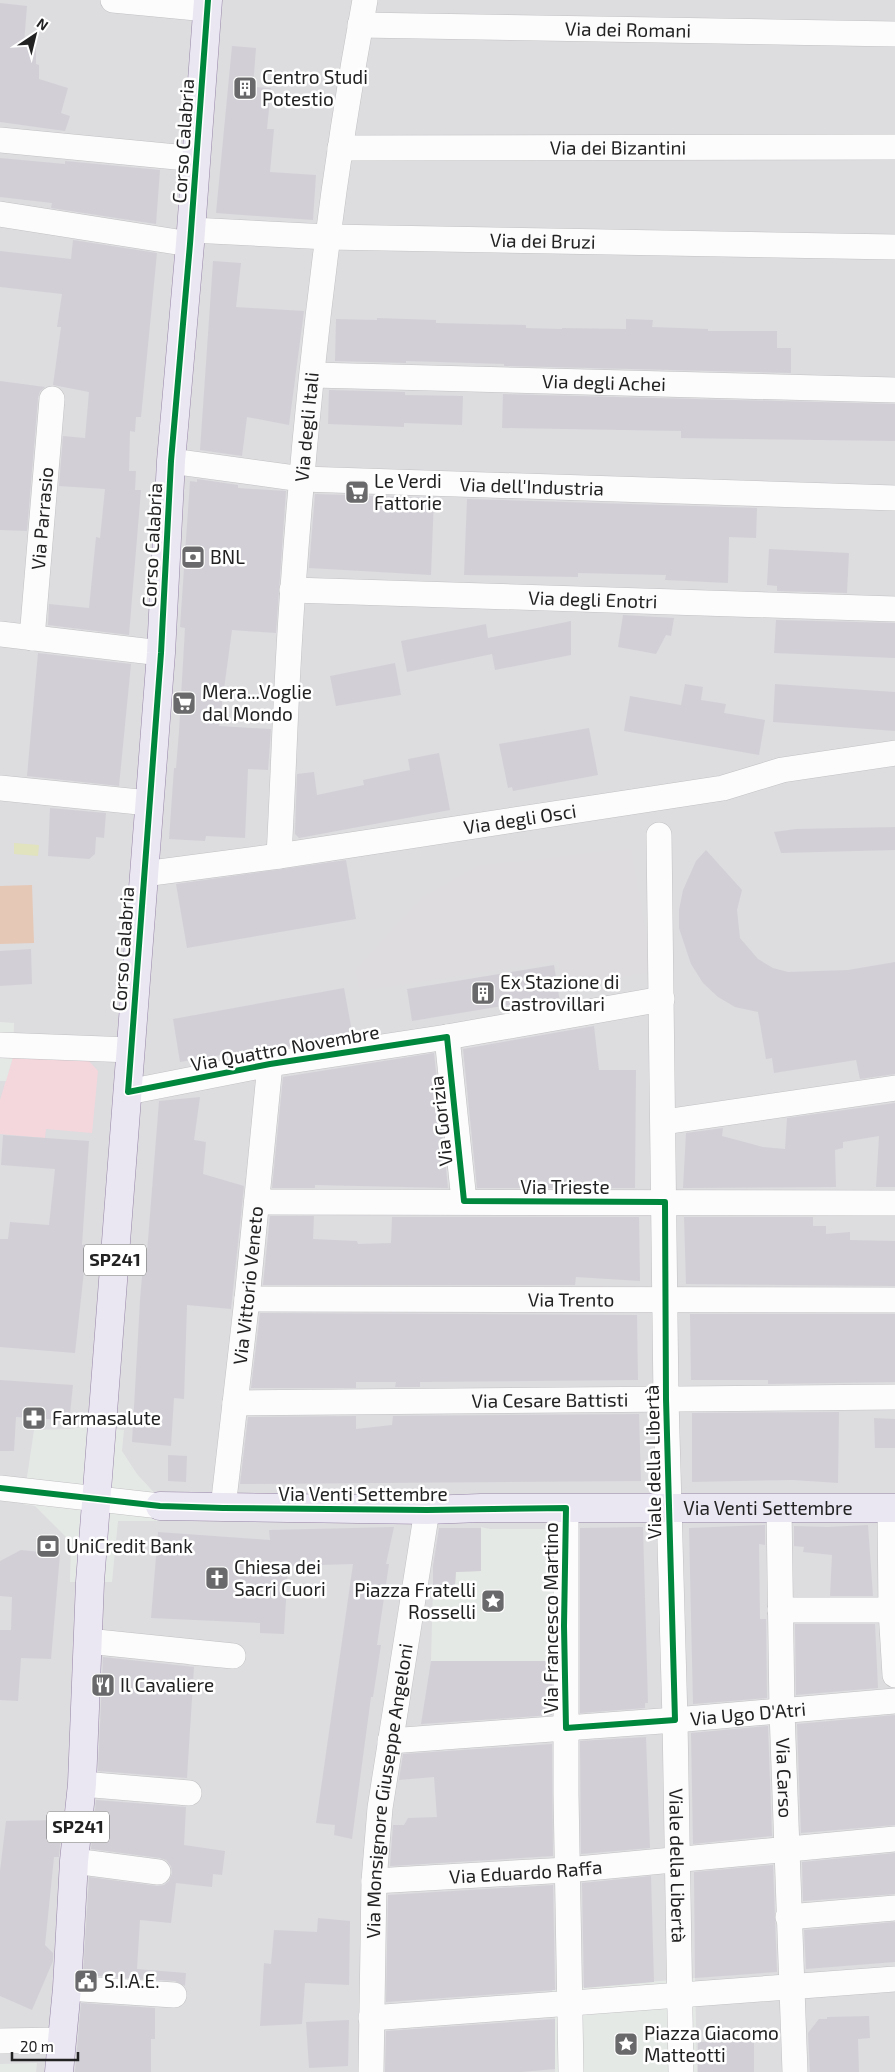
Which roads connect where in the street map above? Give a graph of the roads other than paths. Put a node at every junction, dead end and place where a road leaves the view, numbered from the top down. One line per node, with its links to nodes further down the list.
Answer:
1 (113, 0): 3 (street)
2 (365, 0): 4 (street, Via degli Itali)
3 (208, 4): 9 (main road, Corso Calabria / SP241)
4 (360, 25): 5 (street, Via dei Romani); 8 (street, Via degli Itali)
5 (895, 34)
6 (0, 140): 9 (street)
7 (895, 147): 8 (street, Via dei Bizantini)
8 (340, 148): 12 (street, Via degli Itali)
9 (196, 159): 11 (main road, Corso Calabria / SP241)
10 (0, 214): 11 (street, Via dei Bruzi)
11 (191, 237): 12 (street, Via dei Bruzi); 17 (main road, Corso Calabria / SP241)
12 (328, 237): 13 (street, Via dei Bruzi); 14 (street, Via degli Itali)
13 (895, 247)
14 (313, 376): 15 (street, Via degli Achei); 18 (street, Via degli Itali)
15 (895, 390)
16 (52, 399): 23 (street, Via Parrasio)
17 (171, 461): 18 (street, Via dell'Industria); 24 (main road, Corso Calabria / SP241)
18 (302, 479): 19 (street, Via dell'Industria); 20 (street, Via degli Itali)
19 (895, 498)
20 (292, 590): 21 (street, Via degli Enotri); 29 (street, Via degli Itali)
21 (895, 609)
22 (0, 634): 23 (street)
23 (32, 638): 24 (street)
24 (161, 653): 27 (main road, Corso Calabria / SP241)
25 (895, 753): 29 (street, Via degli Osci)
26 (0, 788): 27 (street)
27 (149, 803): 30 (main road, Corso Calabria / SP241)
28 (659, 835): 31 (street, Viale della Libertà)
29 (279, 856): 30 (street, Via degli Osci)
30 (144, 874): 34 (main road, Corso Calabria / SP241)
31 (662, 998): 32 (street, Via Quattro Novembre); 38 (street, Viale della Libertà)
32 (447, 1037): 35 (street, Via Quattro Novembre); 39 (street, Via Gorizia)
33 (0, 1044): 34 (street)
34 (131, 1050): 37 (main road, Corso Calabria / SP241)
35 (270, 1064): 37 (street, Via Quattro Novembre); 40 (street, Via Vittorio Veneto)
36 (895, 1088): 38 (street)
37 (128, 1092): 50 (main road, Corso Calabria / SP241)
38 (664, 1122): 41 (street, Viale della Libertà)
39 (464, 1201): 40 (street, Via Trieste); 41 (street, Via Trieste)
40 (257, 1202): 43 (street, Via Vittorio Veneto)
41 (665, 1202): 42 (street, Via Trieste); 44 (street, Viale della Libertà)
42 (895, 1203)
43 (247, 1299): 44 (street, Via Trento); 48 (street, Via Vittorio Veneto)
44 (666, 1300): 45 (street, Via Trento); 47 (street, Viale della Libertà)
45 (895, 1300)
46 (895, 1397): 47 (street, Via Cesare Battisti)
47 (666, 1399): 48 (street, Via Cesare Battisti); 52 (street, Viale della Libertà)
48 (235, 1403): 53 (street, Via Vittorio Veneto)
49 (12, 1489): 50 (street)
50 (96, 1499): 51 (street); 60 (main road, SP241)
51 (160, 1506): 53 (main road, Via Venti Settembre)
52 (669, 1507): 54 (main road, Via Venti Settembre); 55 (main road, Via Venti Settembre); 65 (street, Viale della Libertà)
53 (224, 1508): 57 (main road, Via Venti Settembre)
54 (566, 1508): 57 (main road, Via Venti Settembre); 66 (street, Via Francesco Martino)
55 (778, 1508): 56 (main road, Via Venti Settembre); 58 (street, Via Carso)
56 (893, 1508): 59 (street)
57 (427, 1510): 67 (street, Via Monsignore Giuseppe Angeloni)
58 (780, 1610): 59 (street); 64 (street, Via Carso)
59 (893, 1610): 62 (street)
60 (87, 1641): 61 (street); 68 (main road, SP241)
61 (191, 1652)
62 (895, 1675)
63 (895, 1701): 64 (street, Via Ugo D'Atri)
64 (782, 1711): 65 (street, Via Ugo D'Atri); 71 (street, Via Carso)
65 (675, 1720): 66 (street, Via Ugo D'Atri); 72 (street, Viale della Libertà)
66 (566, 1728): 67 (street, Via Ugo D'Atri); 74 (street, Via Francesco Martino)
67 (390, 1741): 76 (street, Via Monsignore Giuseppe Angeloni)
68 (82, 1784): 69 (street); 73 (main road, SP241)
69 (190, 1793)
70 (895, 1839): 71 (street, Via Eduardo Raffa)
71 (786, 1848): 72 (street, Via Eduardo Raffa); 78 (street, Via Carso)
72 (677, 1859): 74 (street, Via Eduardo Raffa); 83 (street, Viale della Libertà)
73 (74, 1861): 75 (street); 80 (main road, SP241)
74 (567, 1870): 76 (street, Via Eduardo Raffa); 84 (street, Via Francesco Martino)
75 (158, 1872)
76 (374, 1881): 85 (street, Via Monsignore Giuseppe Angeloni)
77 (895, 1908): 78 (street)
78 (788, 1917): 81 (street, Via Carso)
79 (895, 1979): 81 (street)
80 (67, 1988): 82 (street); 86 (main road, SP241)
81 (790, 1988): 83 (street); 92 (street, Via Carso)
82 (174, 1995)
83 (680, 2005): 84 (street); 91 (street)
84 (569, 2010): 85 (street); 90 (street)
85 (371, 2018): 89 (street, Via Monsignore Giuseppe Angeloni)
86 (62, 2040): 87 (street); 88 (main road, SP241)
87 (0, 2041)
88 (59, 2072)
89 (371, 2072)
90 (571, 2072)
91 (681, 2072)
92 (795, 2072)

